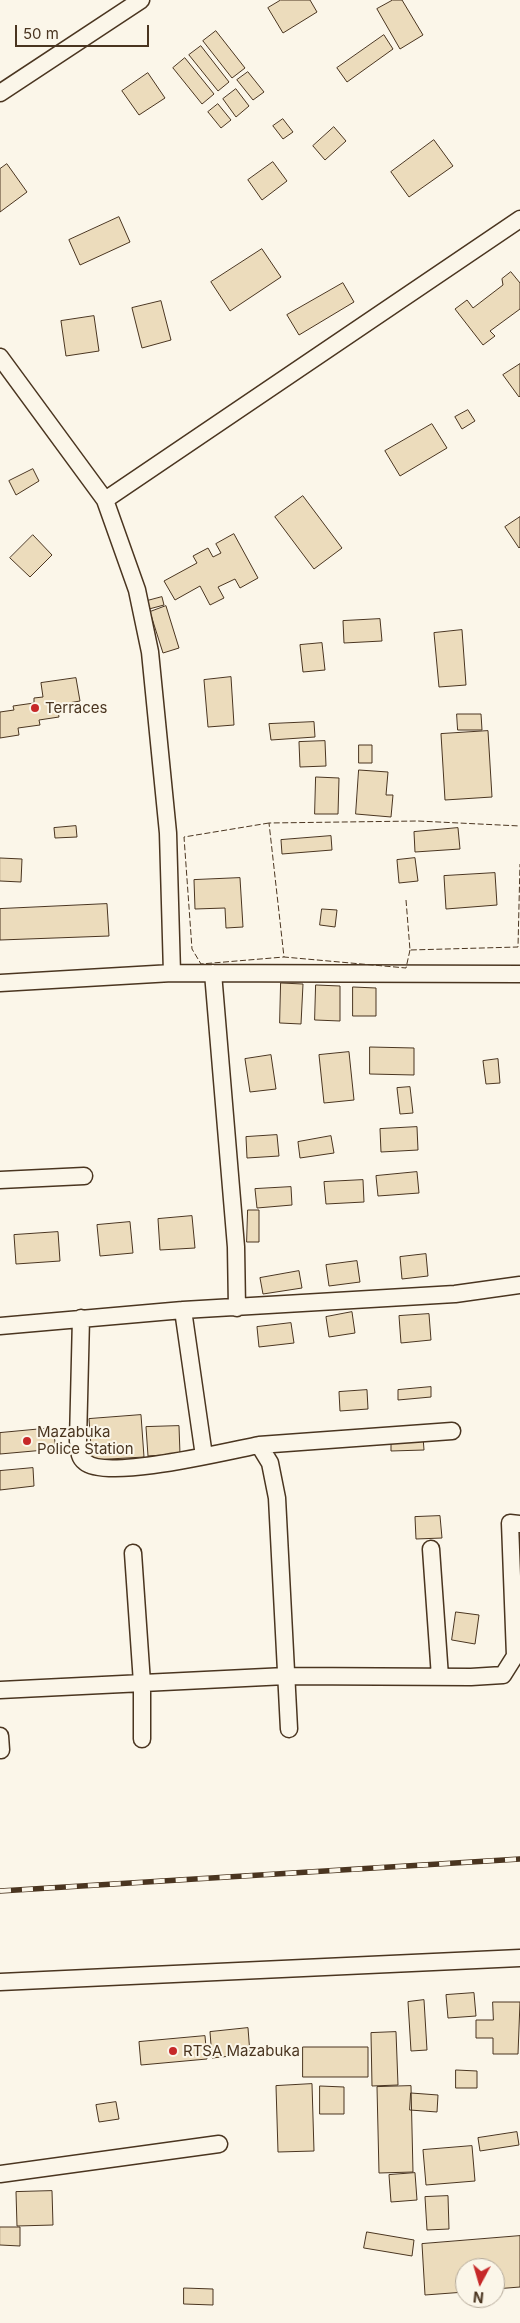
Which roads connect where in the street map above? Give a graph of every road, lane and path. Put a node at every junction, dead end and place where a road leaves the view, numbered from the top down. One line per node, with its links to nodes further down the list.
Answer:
1 (141, 0): 2 (street)
2 (0, 93)
3 (520, 219): 5 (street)
4 (0, 357): 5 (street)
5 (105, 500): 6 (street)
6 (172, 973): 7 (street); 9 (street)
7 (213, 973): 8 (street); 13 (street)
8 (520, 974)
9 (0, 984)
10 (84, 1176): 11 (street)
11 (0, 1180)
12 (518, 1287): 13 (street)
13 (237, 1308): 14 (street)
14 (183, 1310): 15 (street); 19 (street)
15 (81, 1318): 16 (street); 19 (street)
16 (0, 1326)
17 (452, 1432): 18 (street)
18 (259, 1445): 19 (street); 23 (street)
19 (204, 1456)
20 (520, 1524): 24 (street)
21 (431, 1549): 24 (street)
22 (132, 1553): 25 (street)
23 (286, 1676): 24 (street); 25 (street); 27 (street)
24 (440, 1677)
25 (142, 1683): 26 (street); 28 (street)
26 (0, 1690)
27 (289, 1729)
28 (142, 1739)
29 (520, 1958): 30 (street)
30 (0, 1982)
31 (219, 2144): 32 (street)
32 (0, 2174)

